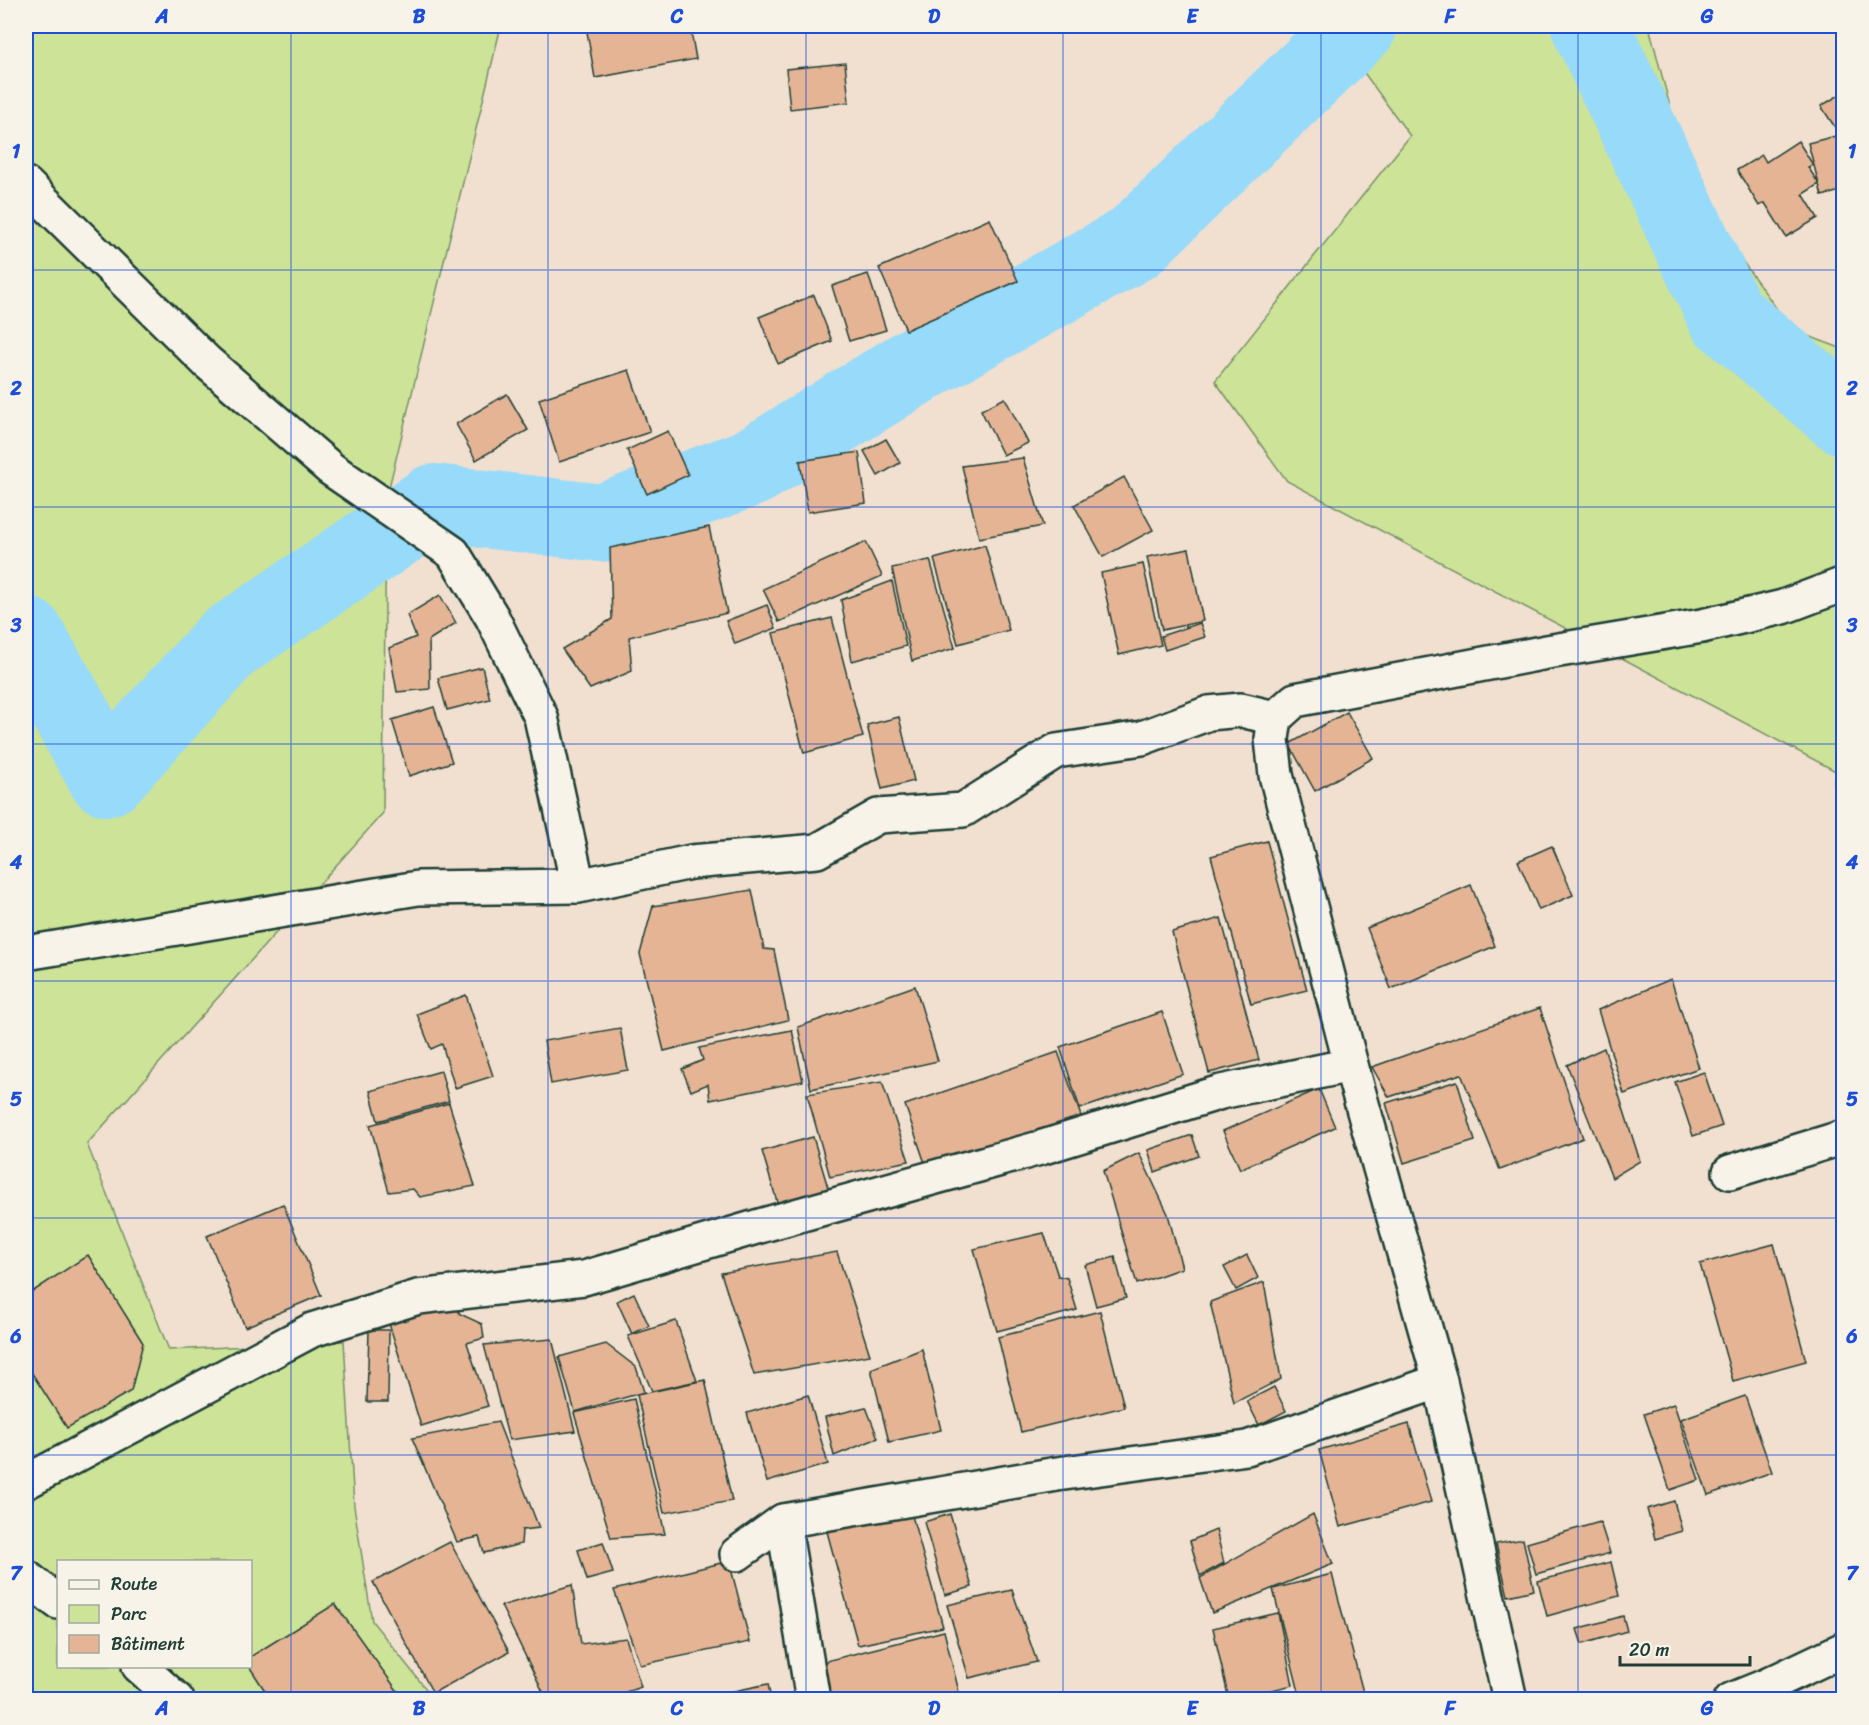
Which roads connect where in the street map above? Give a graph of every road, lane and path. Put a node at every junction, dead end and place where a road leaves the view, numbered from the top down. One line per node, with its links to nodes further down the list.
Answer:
1 (26, 184): 4 (street)
2 (1844, 584): 3 (street)
3 (1275, 718): 4 (street); 6 (street)
4 (578, 886): 5 (street)
5 (26, 953)
6 (1351, 1065): 9 (street); 10 (street)
7 (1844, 1137): 8 (street)
8 (1730, 1172)
9 (1440, 1381): 11 (street); 19 (street)
10 (26, 1482)
11 (783, 1521): 12 (street); 18 (street)
12 (737, 1554)
13 (26, 1577): 14 (street)
14 (57, 1601)
15 (1844, 1649): 20 (street)
16 (142, 1668): 17 (street)
17 (177, 1700)
18 (813, 1700)
19 (1510, 1700)
20 (1731, 1700)

